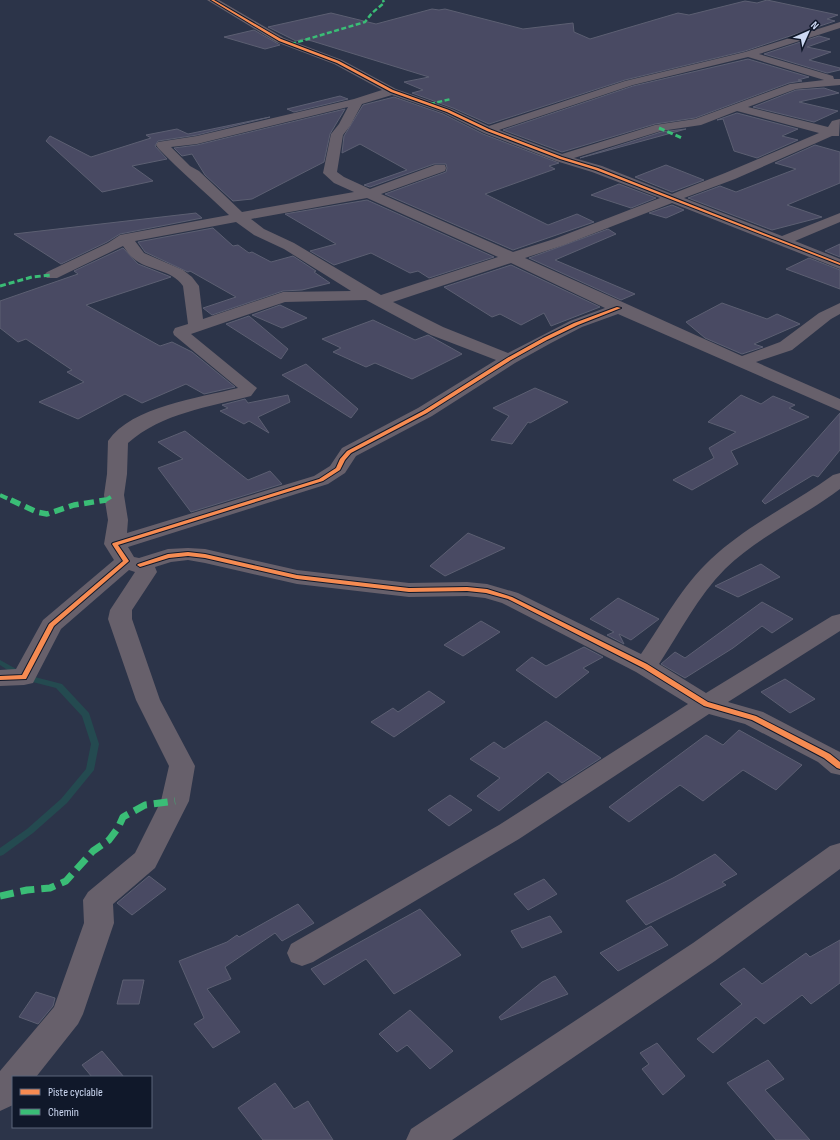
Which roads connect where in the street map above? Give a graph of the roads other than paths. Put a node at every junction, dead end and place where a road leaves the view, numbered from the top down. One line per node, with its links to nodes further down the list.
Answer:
1 (212, 0): 9 (street)
2 (840, 25): 3 (street)
3 (748, 54): 4 (street); 5 (street)
4 (780, 64): 6 (street); 8 (street)
5 (697, 66): 7 (street); 12 (street)
6 (749, 67)
7 (736, 68)
8 (840, 81): 11 (street)
9 (392, 91): 10 (street); 12 (street)
10 (357, 102): 16 (street); 19 (street)
11 (738, 108): 13 (street); 14 (street)
12 (488, 130): 14 (street)
13 (837, 130): 17 (street)
14 (561, 158): 17 (street)
15 (440, 168): 16 (street)
16 (370, 193): 19 (street); 22 (street)
17 (671, 198): 21 (street); 22 (street)
18 (840, 216): 21 (street)
19 (239, 217): 20 (street); 25 (street)
20 (125, 238): 24 (street); 28 (street)
21 (784, 241): 23 (street)
22 (513, 258): 25 (street); 26 (street)
23 (840, 264)
24 (52, 275)
25 (373, 298): 28 (street); 29 (street)
26 (619, 308): 29 (street); 30 (street)
27 (835, 315): 30 (street)
28 (196, 326): 33 (street)
29 (509, 359): 33 (street)
30 (741, 362): 31 (street)
31 (840, 406)
32 (840, 478): 35 (street)
33 (127, 557): 35 (street); 36 (street); 41 (street)
34 (840, 621): 37 (street)
35 (645, 666): 37 (street)
36 (0, 678)
37 (706, 704): 38 (street); 40 (street)
38 (840, 766)
39 (840, 854): 44 (street)
40 (302, 953)
41 (17, 1076)
42 (12, 1081): 43 (street)
43 (0, 1096)
44 (423, 1140)

